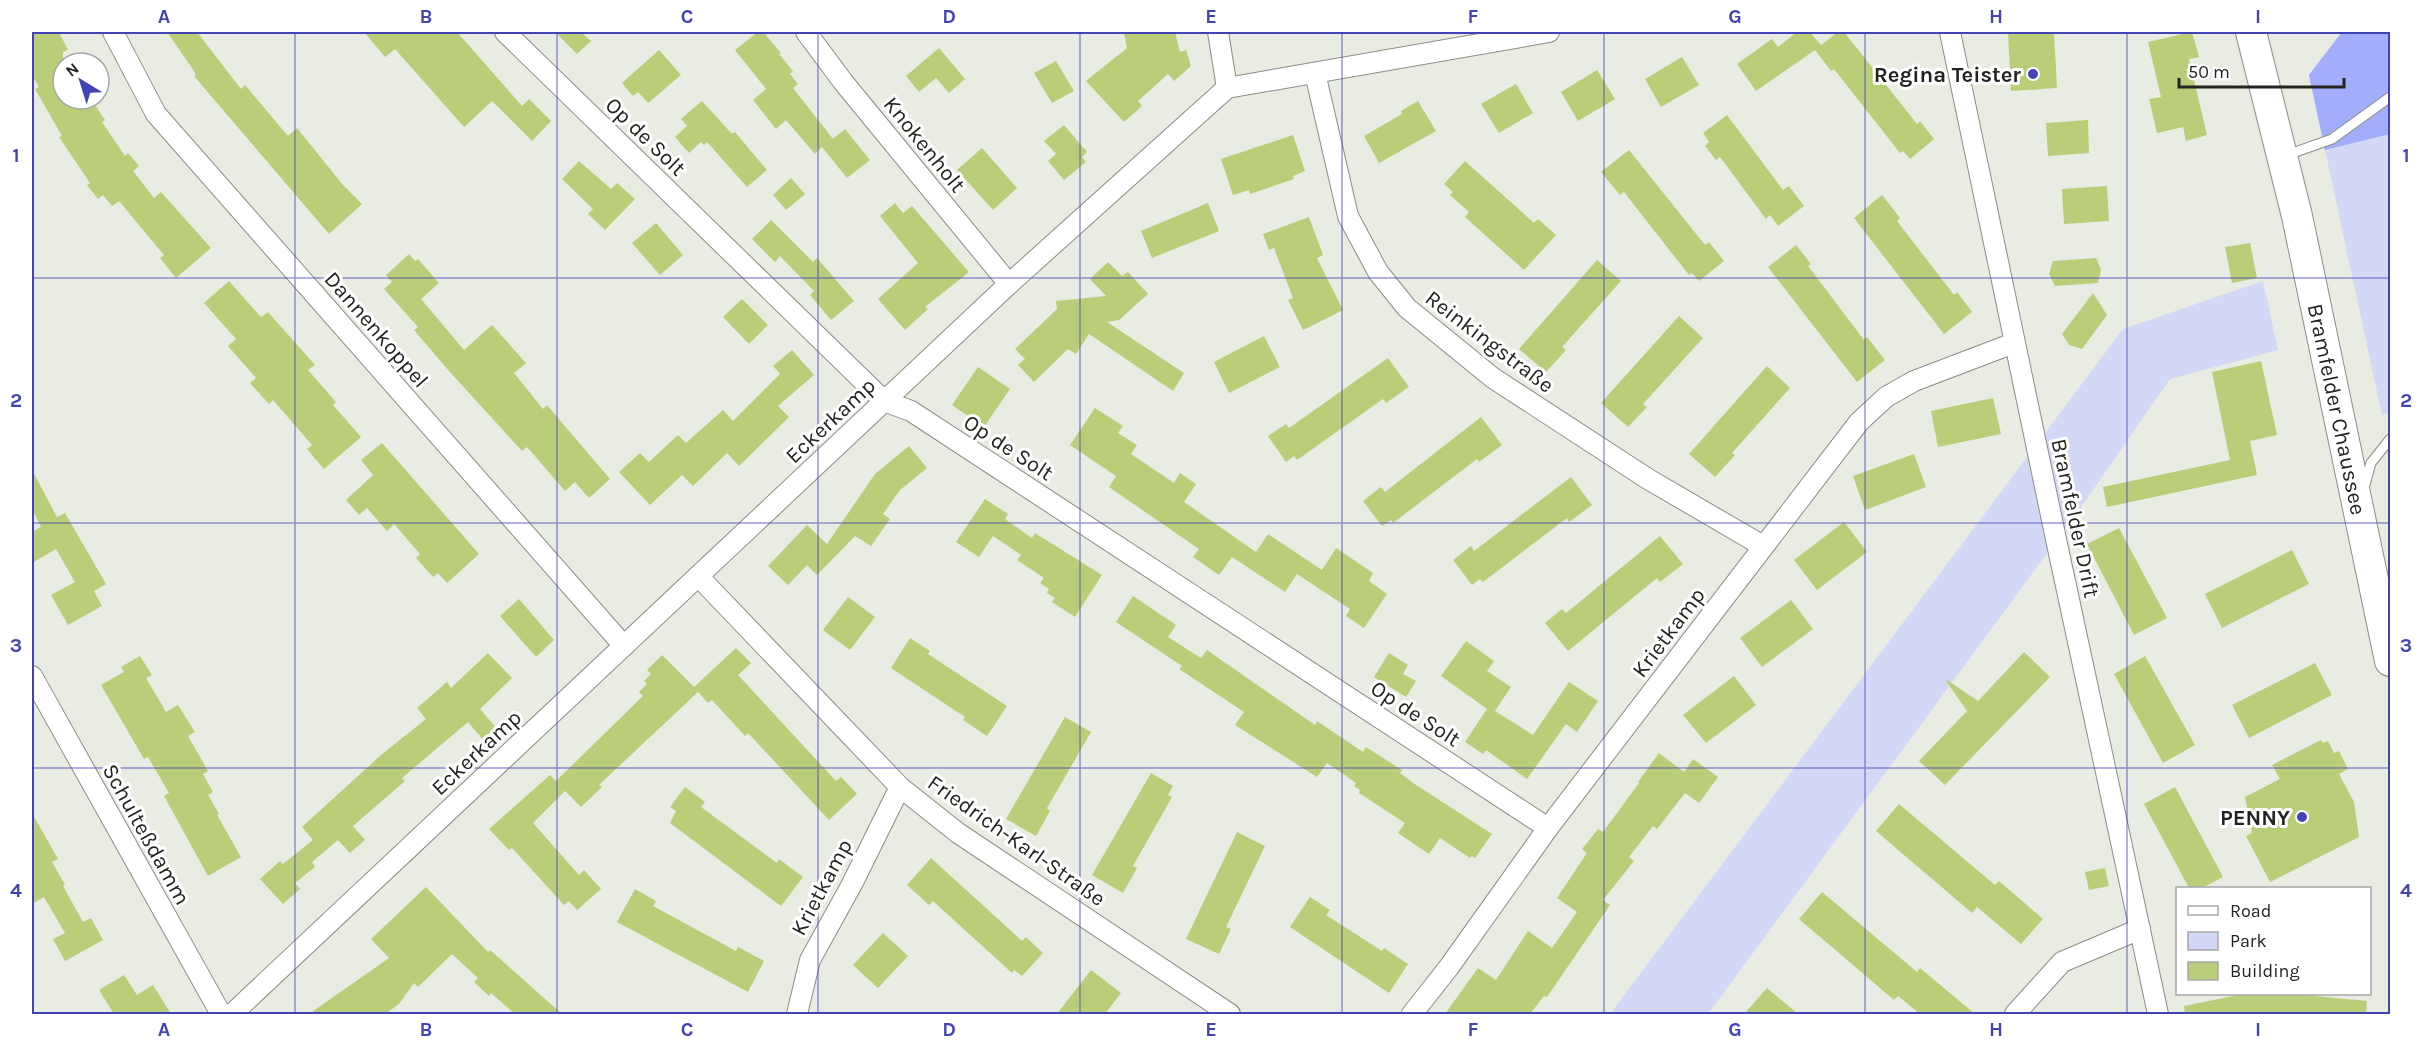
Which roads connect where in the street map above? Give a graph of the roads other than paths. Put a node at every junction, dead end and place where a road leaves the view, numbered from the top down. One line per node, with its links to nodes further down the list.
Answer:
1 (113, 32): 19 (street, Dannenkoppel)
2 (506, 32): 14 (street, Op de Solt)
3 (806, 32): 12 (street, Knokenholt)
4 (1218, 32): 9 (street)
5 (1549, 32): 8 (street)
6 (1950, 32): 13 (street, Bramfelder Drift)
7 (2251, 32): 11 (main road, Bramfelder Chaussee)
8 (1316, 73): 9 (street); 17 (street, Reinkingstraße)
9 (1227, 88): 12 (street, Eckerkamp)
10 (2391, 97): 11 (lane)
11 (2282, 157): 16 (main road, Bramfelder Chaussee)
12 (1009, 284): 14 (street, Eckerkamp)
13 (2014, 343): 17 (street, Krietkamp); 24 (street, Bramfelder Drift)
14 (884, 401): 18 (street, Eckerkamp); 23 (street, Op de Solt)
15 (2391, 439): 16 (lane)
16 (2358, 507): 20 (main road, Bramfelder Chaussee)
17 (1763, 546): 23 (street, Krietkamp)
18 (698, 576): 19 (street, Eckerkamp); 22 (street, Friedrich-Karl-Straße)
19 (624, 646): 26 (street, Eckerkamp)
20 (2391, 662)
21 (32, 676): 25 (street, Schulteßdamm)
22 (900, 787): 27 (street, Krietkamp); 28 (street, Friedrich-Karl-Straße)
23 (1548, 828): 29 (street, Krietkamp)
24 (2140, 929): 30 (street); 31 (street, Bramfelder Drift)
25 (221, 1014)
26 (232, 1014)
27 (797, 1014)
28 (1230, 1014)
29 (1412, 1014)
30 (2015, 1014)
31 (2158, 1014)

